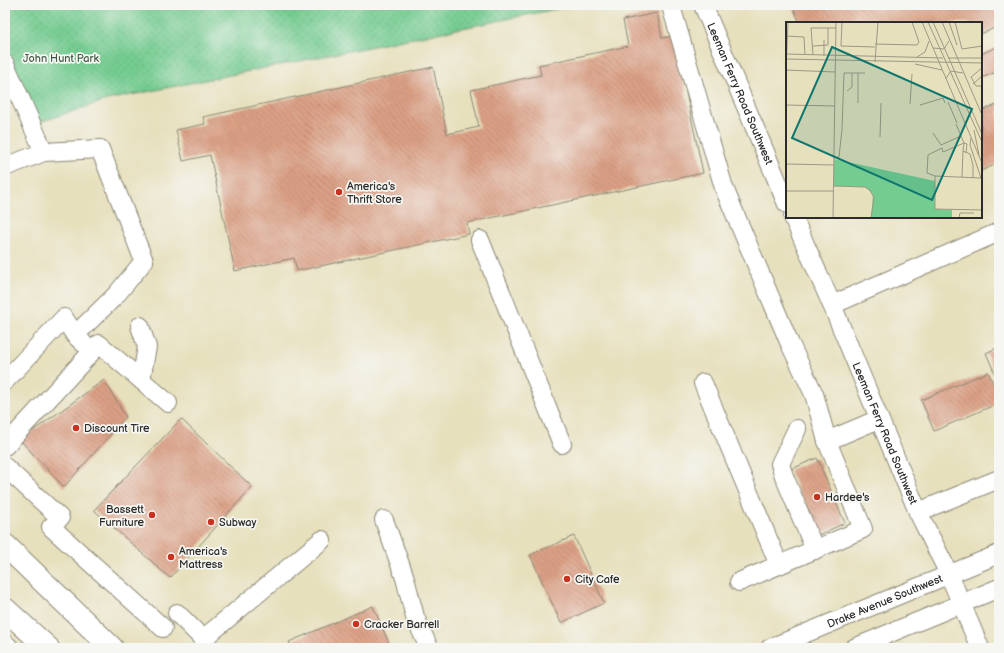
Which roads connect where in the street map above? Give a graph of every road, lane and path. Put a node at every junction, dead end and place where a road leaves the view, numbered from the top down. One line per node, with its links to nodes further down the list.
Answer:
1 (672, 5): 20 (street)
2 (703, 5): 6 (street, Leeman Ferry Road Southwest)
3 (5, 64): 4 (street)
4 (44, 152): 5 (street); 12 (street)
5 (5, 167)
6 (786, 202)
7 (793, 218): 10 (street, Leeman Ferry Road Southwest)
8 (999, 232): 10 (street)
9 (480, 240): 21 (street)
10 (832, 305): 18 (street, Leeman Ferry Road Southwest)
11 (140, 326): 14 (street)
12 (75, 335): 13 (street); 15 (street)
13 (91, 352): 14 (street); 22 (street)
14 (141, 380): 17 (street)
15 (5, 381)
16 (703, 382): 31 (street)
17 (168, 403)
18 (879, 419): 20 (street); 25 (street, Leeman Ferry Road Southwest)
19 (796, 429): 29 (street)
20 (827, 441): 29 (street)
21 (562, 444)
22 (5, 446)
23 (5, 468): 38 (street)
24 (999, 479): 25 (street)
25 (918, 512): 32 (street, Leeman Ferry Road Southwest)
26 (384, 520): 43 (street)
27 (322, 540): 37 (street)
28 (5, 545): 42 (main road)
29 (814, 550): 31 (street)
30 (999, 554): 32 (street, Drake Avenue Southwest)
31 (779, 565): 33 (street)
32 (949, 574): 35 (street, Leeman Ferry Road Southwest); 44 (street, Drake Avenue Southwest)
33 (739, 582)
34 (999, 588): 35 (street)
35 (961, 603): 45 (street); 46 (street, Leeman Ferry Road Southwest)
36 (5, 609): 41 (main road)
37 (177, 613)
38 (163, 628)
39 (5, 646): 40 (main road)
40 (7, 648)
41 (48, 648)
42 (112, 648)
43 (429, 648)
44 (770, 648)
45 (854, 648)
46 (980, 648)

